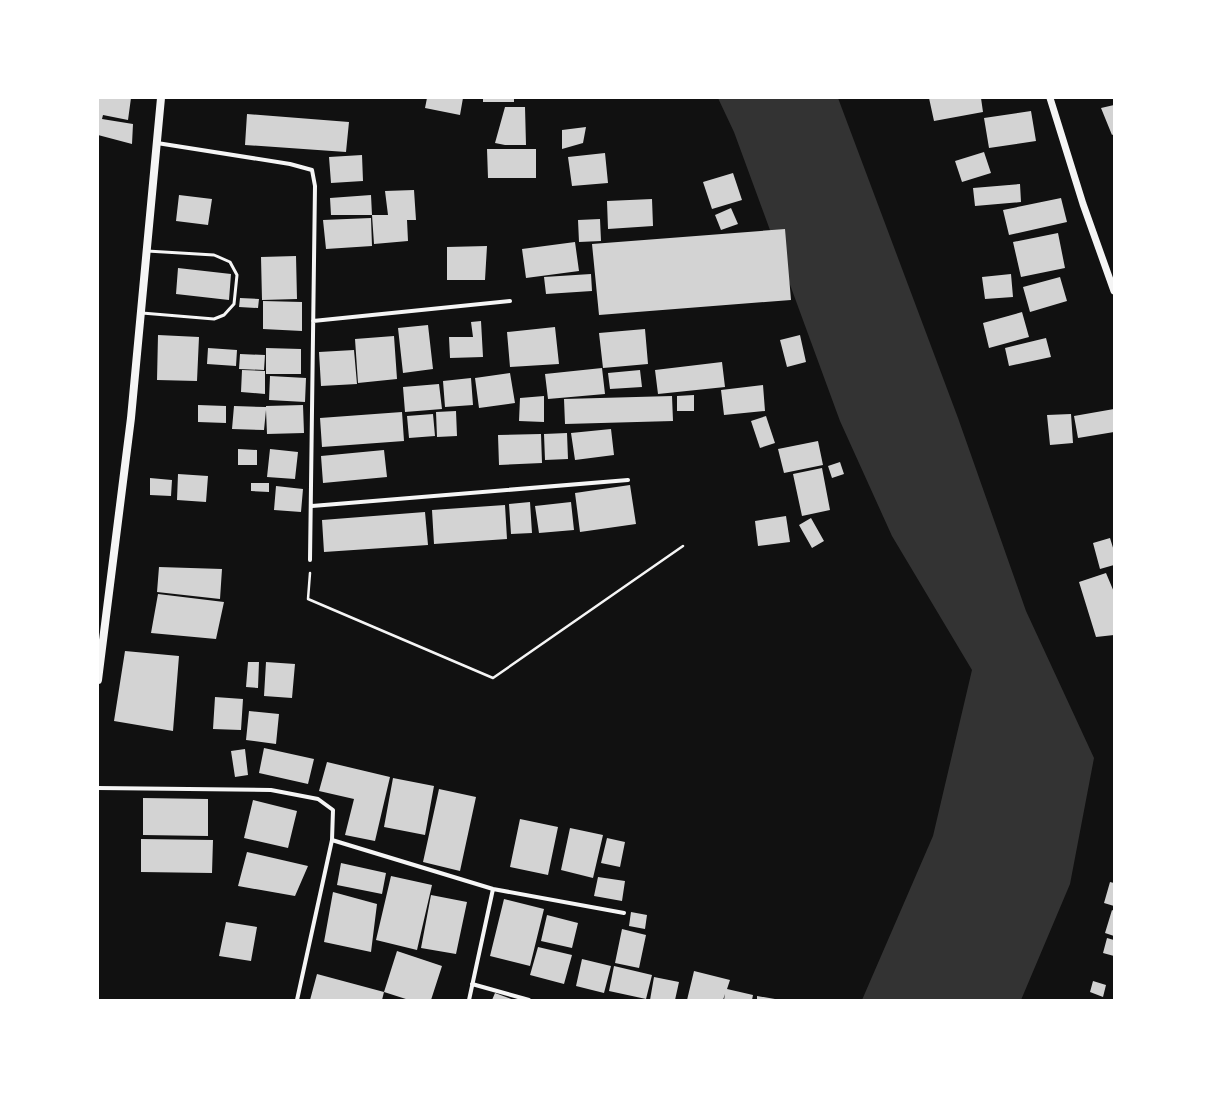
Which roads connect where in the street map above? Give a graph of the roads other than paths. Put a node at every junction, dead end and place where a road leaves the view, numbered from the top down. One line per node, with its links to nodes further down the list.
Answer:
1 (160, 98): 3 (main road)
2 (1050, 98): 5 (street)
3 (157, 142): 4 (main road); 8 (street)
4 (146, 251): 7 (main road); 7 (lane)
5 (1114, 291)
6 (510, 301): 8 (street)
7 (141, 313): 12 (main road)
8 (313, 321): 10 (street)
9 (628, 480): 10 (street)
10 (312, 506): 11 (street)
11 (310, 560)
12 (98, 680)
13 (98, 788): 14 (street)
14 (332, 840): 15 (street); 18 (street)
15 (493, 889): 16 (street); 17 (street)
16 (624, 913)
17 (472, 984): 19 (street); 20 (street)
18 (297, 1000)
19 (469, 1000)
20 (529, 1000)

